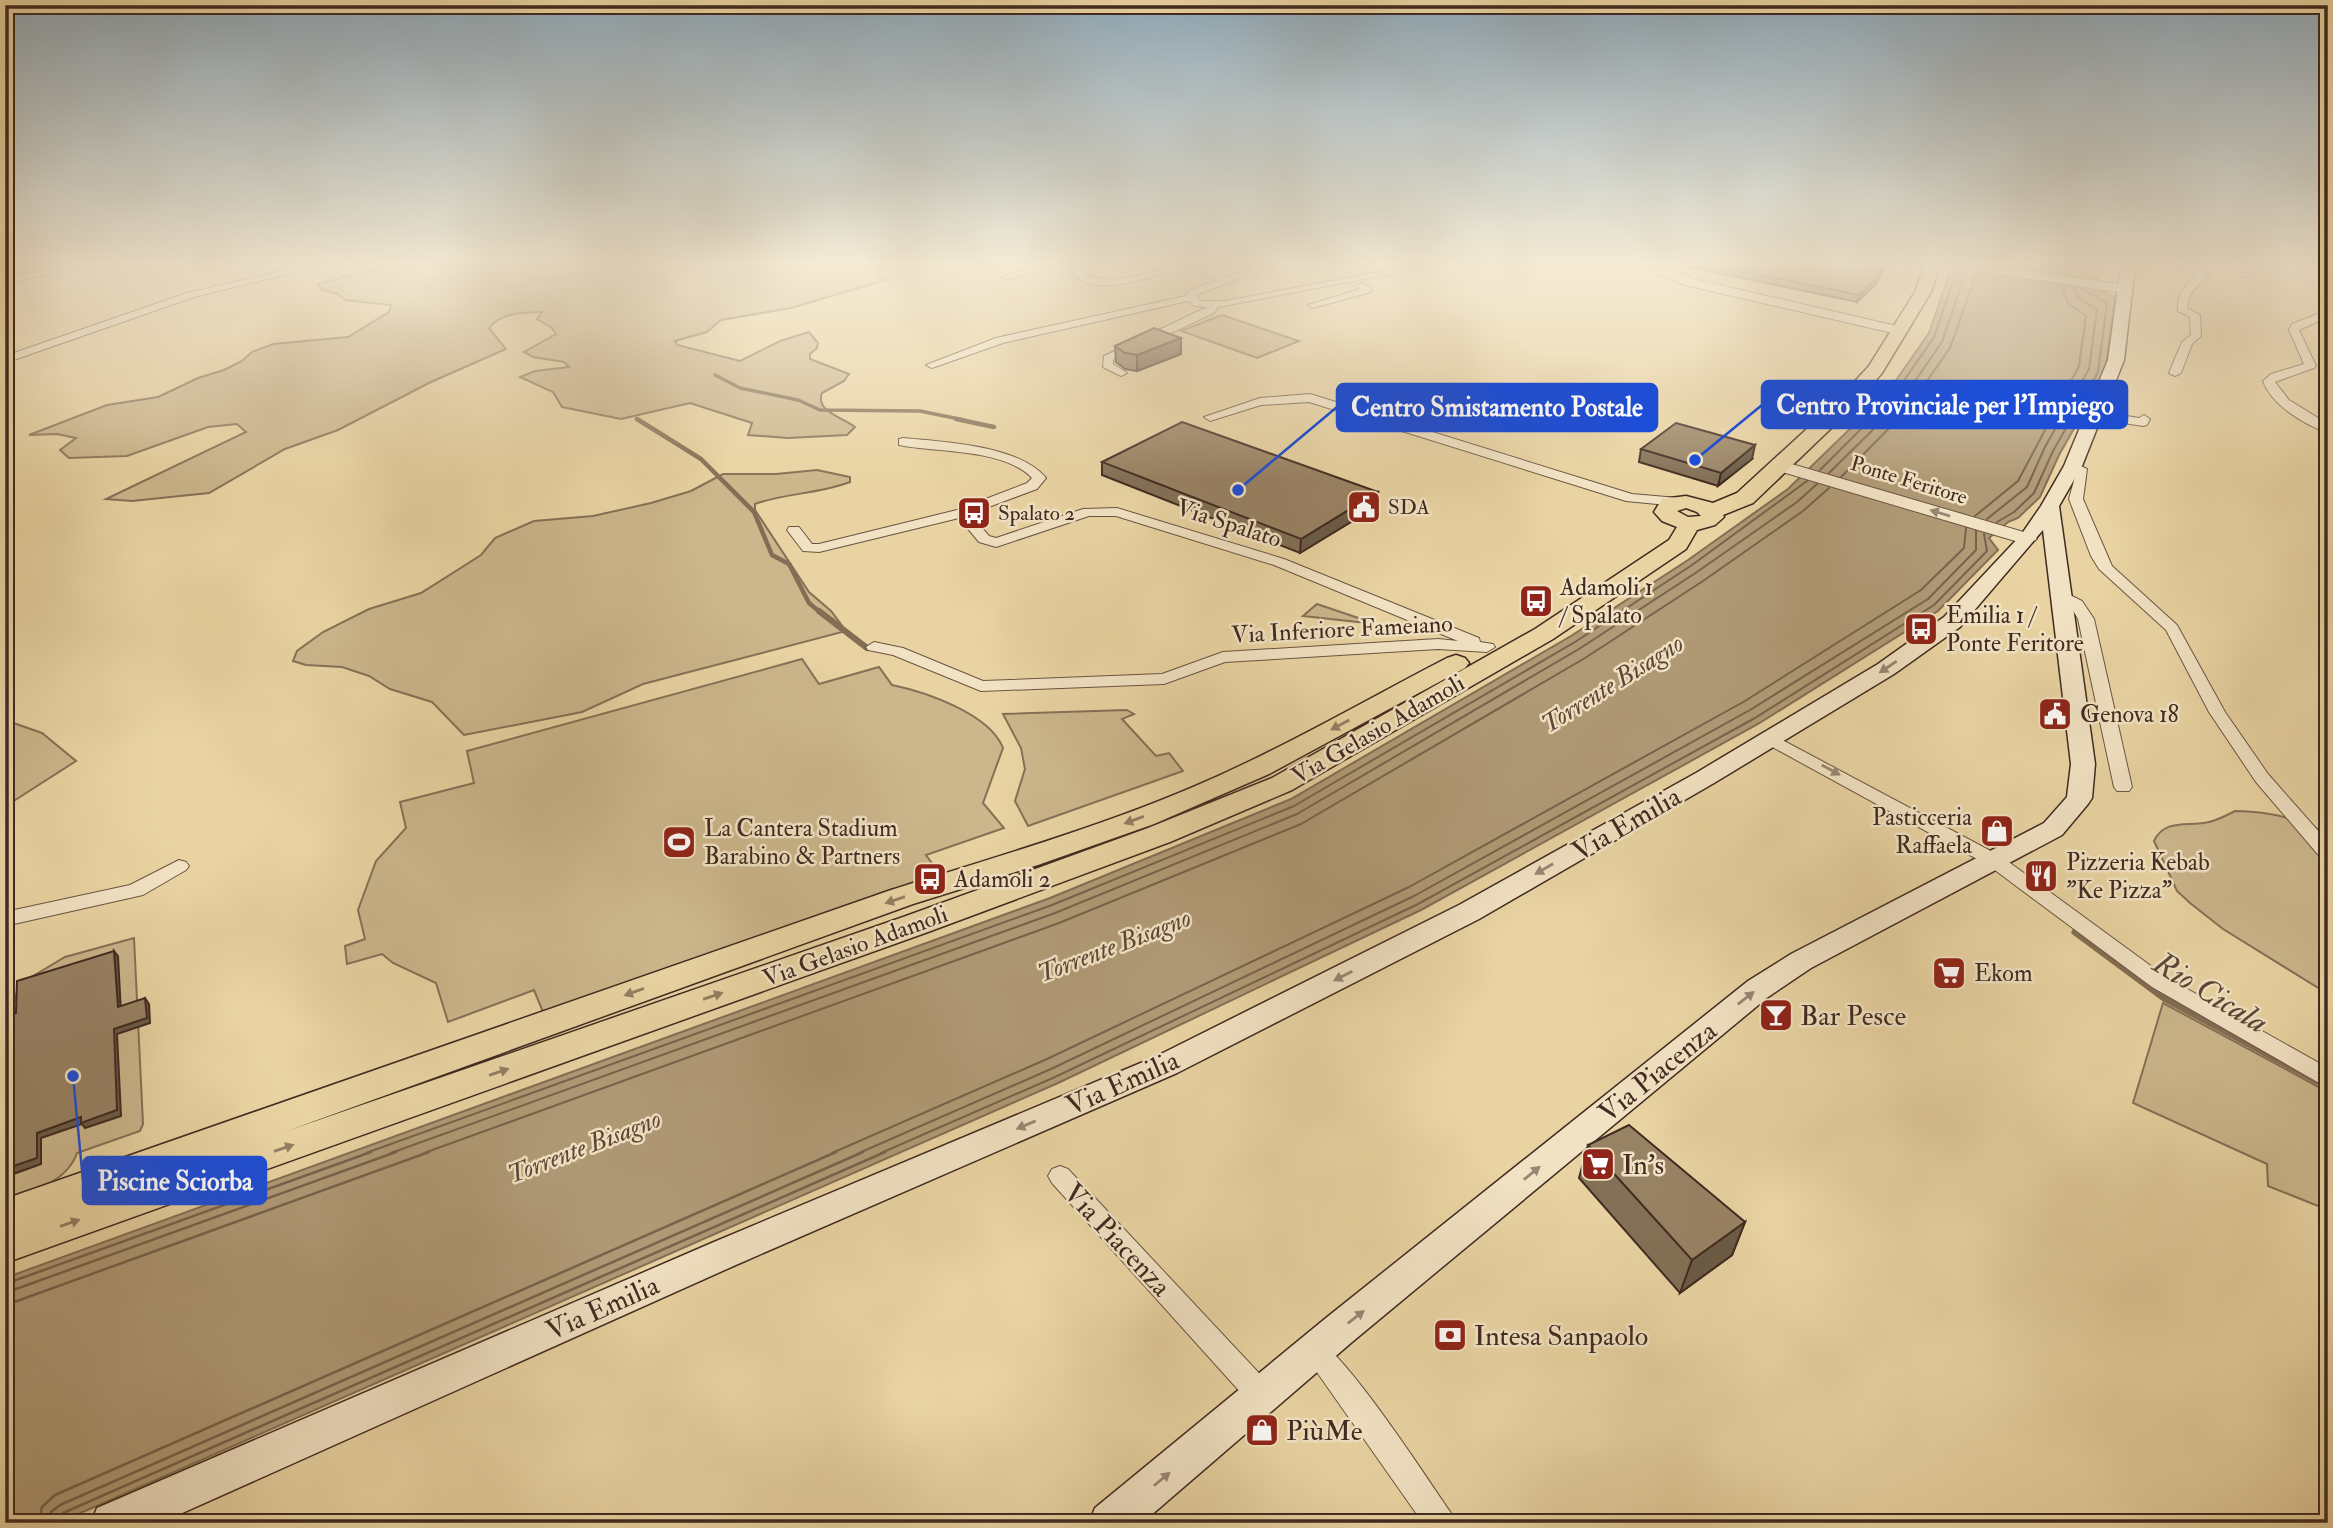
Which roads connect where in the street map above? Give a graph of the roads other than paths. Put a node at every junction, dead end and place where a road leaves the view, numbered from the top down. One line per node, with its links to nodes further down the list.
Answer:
1 (70, 337): 8 (street)
2 (1016, 337): 9 (street)
3 (1154, 337): 10 (street)
4 (1896, 337): 17 (main road, Via Gelasio Adamoli)
5 (2119, 337): 12 (main road)
6 (2194, 337): 11 (street)
7 (2297, 337): 15 (street)
8 (5, 360)
9 (932, 365)
10 (1121, 373)
11 (2175, 373)
12 (2095, 415): 14 (street); 18 (main road)
13 (1210, 417): 20 (street)
14 (2144, 419)
15 (2328, 429)
16 (903, 442): 21 (street)
17 (1778, 465): 20 (main road, Via Gelasio Adamoli); 23 (street, Ponte Feritore, one-way to 17)
18 (2073, 466): 19 (main road); 30 (street)
19 (2050, 506): 23 (main road, Via Emilia); 24 (main road, Via Piacenza)
20 (1685, 512): 27 (main road, Via Gelasio Adamoli); 37 (main road, Via Gelasio Adamoli, one-way to 20)
21 (962, 513): 22 (street); 27 (street, Via Spalato)
22 (794, 530)
23 (2017, 536): 24 (main road); 28 (main road, Via Emilia, one-way to 28)
24 (2056, 552): 25 (main road, Via Piacenza)
25 (2060, 594): 29 (street); 31 (main road, Via Piacenza)
26 (874, 647): 27 (street, Via Inferiore Fameiano)
27 (1487, 647): 36 (main road, Via Gelasio Adamoli, one-way to 36)
28 (1771, 739): 31 (street, one-way to 31); 40 (main road, Via Emilia, one-way to 40)
29 (2123, 787)
30 (2328, 854)
31 (1995, 861): 34 (street); 38 (main road, Via Piacenza, one-way to 31)
32 (179, 866): 33 (street)
33 (5, 919)
34 (2328, 1080)
35 (1060, 1176): 39 (street, Via Piacenza)
36 (5, 1216)
37 (5, 1246)
38 (1315, 1350): 39 (main road, Via Piacenza); 43 (street)
39 (1261, 1395): 42 (main road, Via Piacenza, one-way to 39)
40 (173, 1508): 41 (main road, Via Emilia)
41 (112, 1523)
42 (1110, 1523)
43 (1440, 1523)

